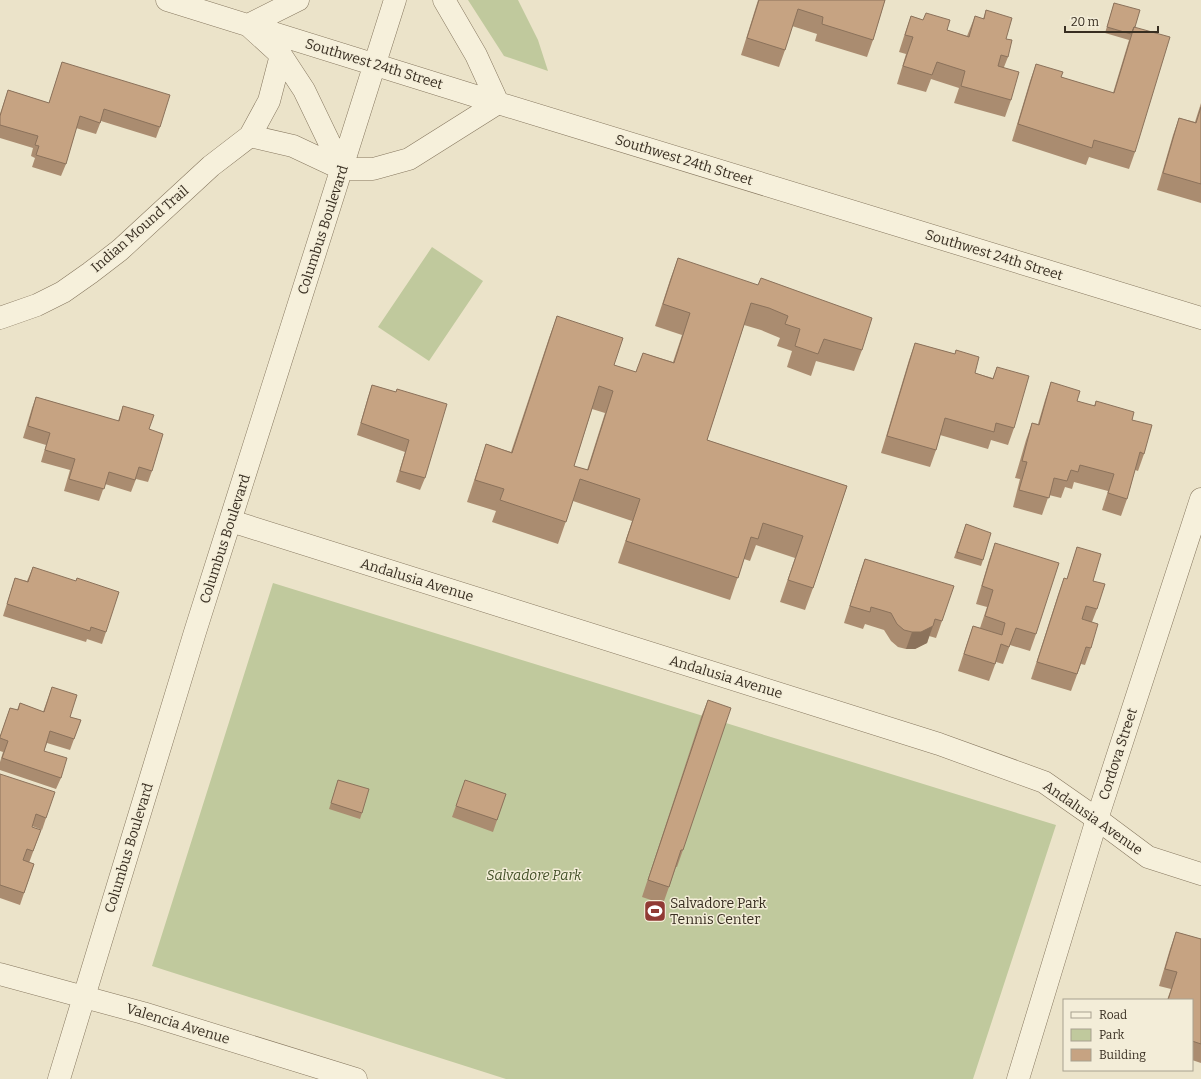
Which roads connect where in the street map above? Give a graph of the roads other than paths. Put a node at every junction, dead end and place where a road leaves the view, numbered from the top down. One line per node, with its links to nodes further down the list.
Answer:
1 (167, 0): 5 (street, Southwest 24th Street)
2 (298, 0): 5 (street)
3 (395, 0): 7 (street, Columbus Boulevard)
4 (444, 0): 8 (street)
5 (248, 26): 6 (street); 7 (street, Southwest 24th Street)
6 (281, 55): 9 (street, Indian Mound Trail); 10 (street)
7 (375, 64): 8 (street, Southwest 24th Street); 10 (street, Columbus Boulevard)
8 (498, 103): 10 (street); 12 (street, Southwest 24th Street)
9 (250, 136): 10 (street); 11 (street, Indian Mound Trail)
10 (342, 169): 14 (street, Columbus Boulevard)
11 (0, 318)
12 (1201, 318)
13 (1201, 499): 15 (street, Cordova Street)
14 (230, 521): 15 (street, Andalusia Avenue); 18 (street, Columbus Boulevard)
15 (1097, 819): 16 (street, Andalusia Avenue); 21 (street, Cordova Street)
16 (1201, 874)
17 (0, 974): 18 (street, Valencia Avenue)
18 (83, 997): 19 (street, Columbus Boulevard); 20 (street, Valencia Avenue)
19 (59, 1079)
20 (356, 1079)
21 (1018, 1079)

